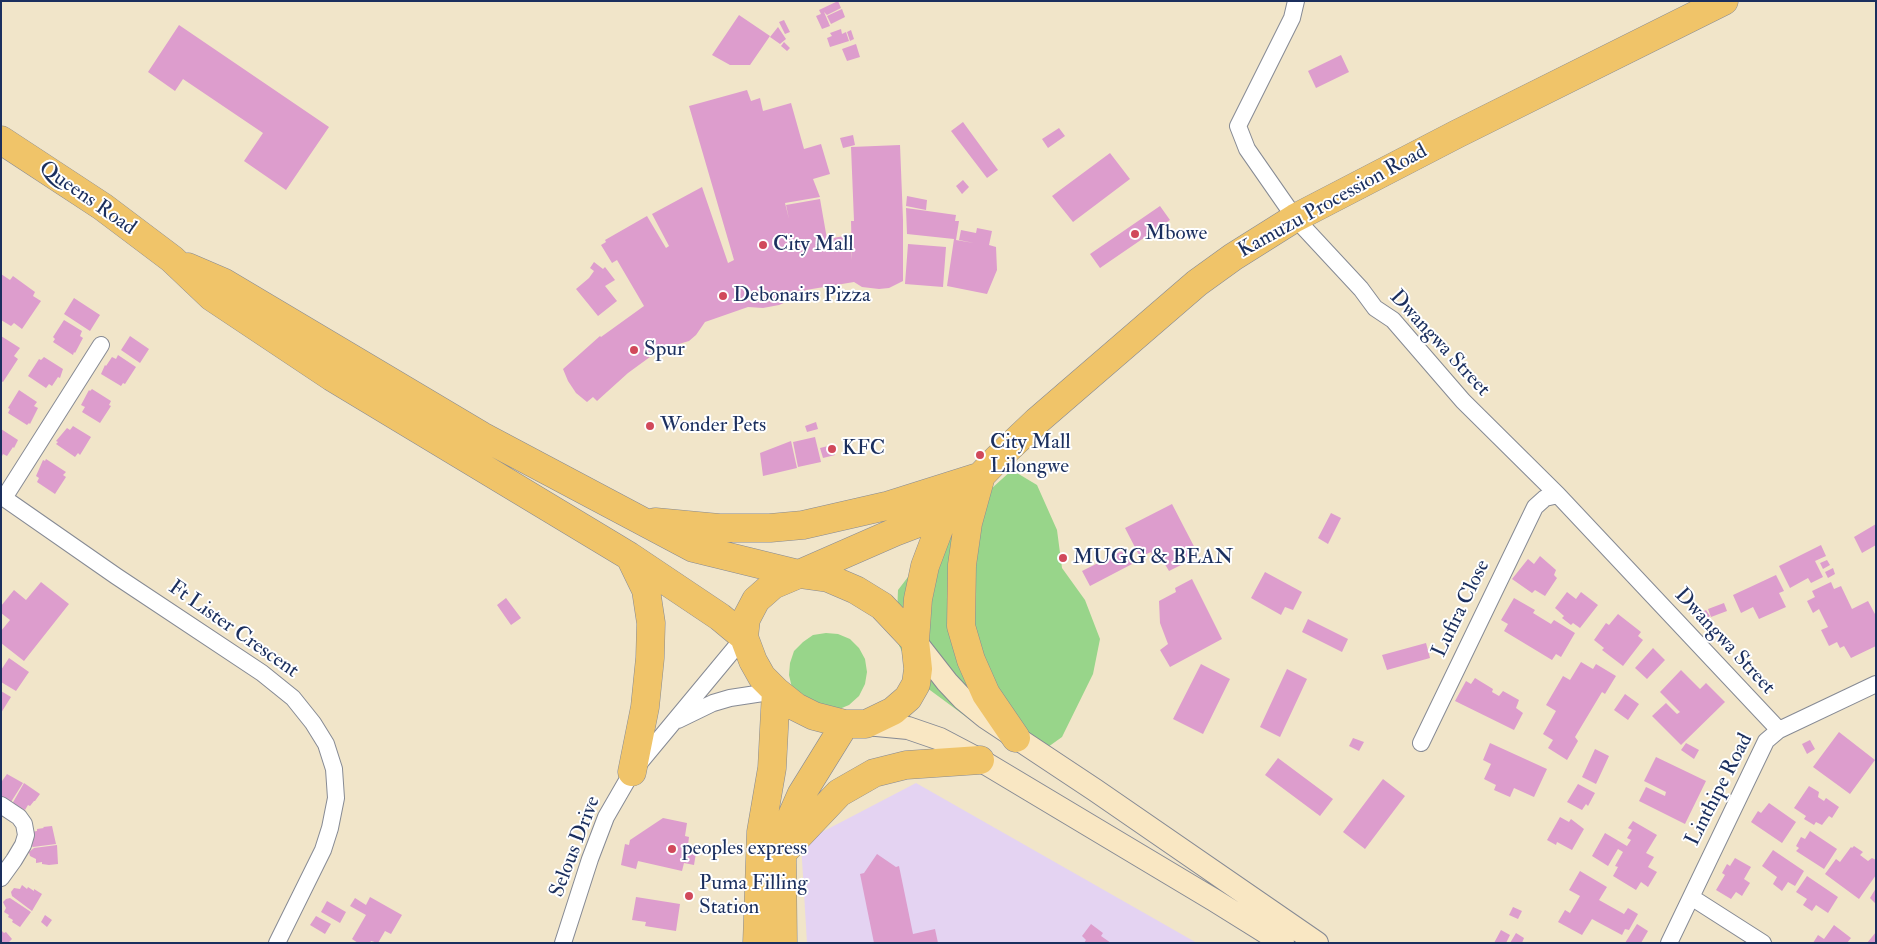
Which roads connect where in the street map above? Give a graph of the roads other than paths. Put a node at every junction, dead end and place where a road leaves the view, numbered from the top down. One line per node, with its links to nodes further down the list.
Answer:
1 (1296, 1): 4 (street, Dwangwa Street)
2 (1724, 1): 4 (highway, Kamuzu Procession Road)
3 (1, 140): 5 (highway, Queens Road)
4 (1295, 218): 7 (highway, Kamuzu Procession Road); 8 (street, Dwangwa Street)
5 (172, 260): 11 (highway); 12 (highway)
6 (101, 345): 9 (street)
7 (981, 476): 10 (highway, Kamuzu Procession Road); 11 (highway); 21 (highway)
8 (1551, 496): 20 (street, Dwangwa Street); 22 (street, Lufira Close)
9 (3, 497): 29 (street, Ft Lister Crescent)
10 (946, 513): 13 (highway); 15 (highway)
11 (641, 521): 13 (highway)
12 (629, 556): 14 (highway); 24 (highway)
13 (799, 574): 14 (highway); 15 (highway)
14 (744, 637): 17 (highway); 18 (street, Selous Drive)
15 (915, 641): 19 (highway); 21 (main road)
16 (1876, 684): 20 (street, Linthipe Road)
17 (776, 691): 18 (street, Selous Drive); 19 (highway); 31 (highway)
18 (672, 723): 24 (street, Selous Drive)
19 (855, 724): 23 (main road); 26 (highway)
20 (1779, 730): 28 (street, Linthipe Road)
21 (1016, 738): 34 (main road)
22 (1422, 742)
23 (980, 760): 26 (highway); 33 (main road)
24 (632, 772): 30 (street, Selous Drive)
25 (1, 805): 27 (street)
26 (782, 854): 32 (highway)
27 (1, 878)
28 (1691, 896): 35 (street, Linthipe Road); 36 (street)
29 (277, 943)
30 (563, 943)
31 (757, 943)
32 (783, 943)
33 (1283, 943)
34 (1316, 943)
35 (1669, 943)
36 (1763, 943)

